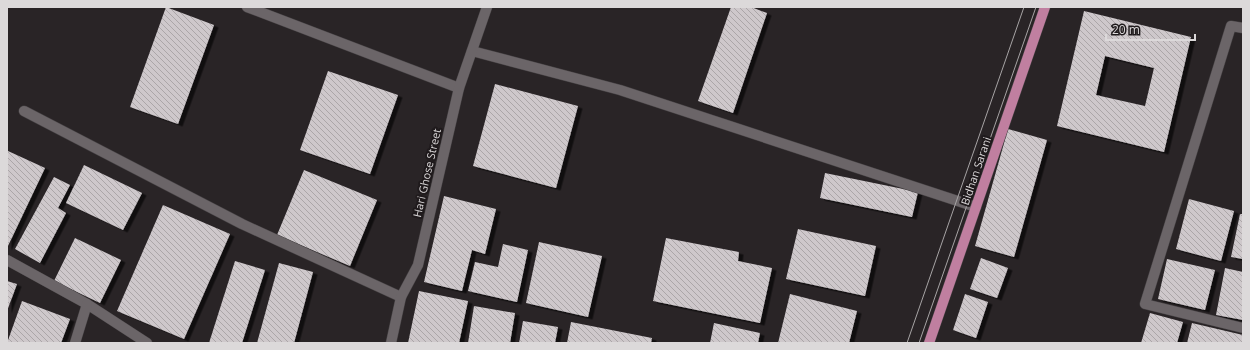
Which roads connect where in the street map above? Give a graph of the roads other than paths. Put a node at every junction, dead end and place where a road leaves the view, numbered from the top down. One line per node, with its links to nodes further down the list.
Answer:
1 (247, 7): 6 (street)
2 (487, 7): 5 (street, Hari Ghose Street)
3 (1045, 7): 8 (main road, Bidhan Sarani)
4 (1243, 28): 12 (street)
5 (472, 51): 6 (street, Hari Ghose Street); 8 (street)
6 (459, 88): 10 (street, Hari Ghose Street)
7 (24, 111): 10 (street)
8 (976, 207): 16 (main road, Bidhan Sarani)
9 (7, 260): 11 (street)
10 (401, 297): 15 (street, Hari Ghose Street)
11 (87, 304): 13 (street); 14 (street)
12 (1243, 328)
13 (75, 343)
14 (147, 343)
15 (391, 343)
16 (929, 343)

